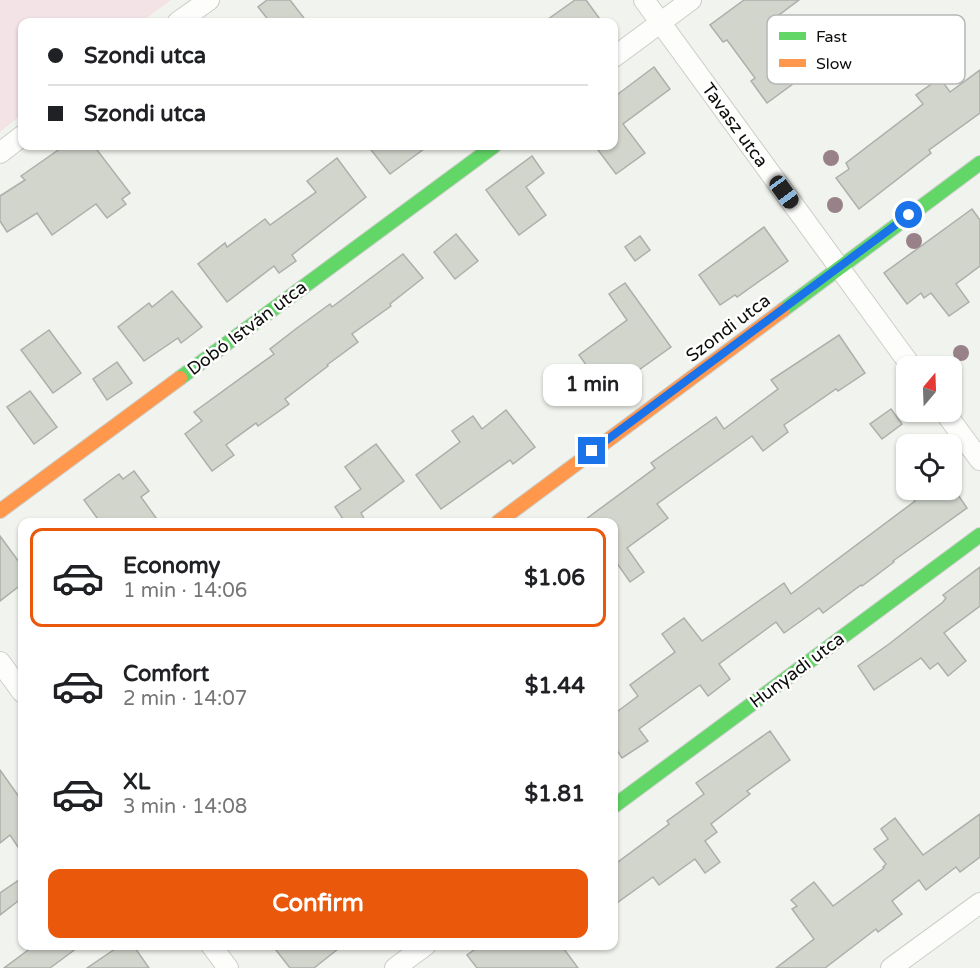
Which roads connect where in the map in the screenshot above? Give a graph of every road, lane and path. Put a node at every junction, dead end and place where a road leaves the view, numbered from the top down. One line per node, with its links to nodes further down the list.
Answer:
1 (209, 0): 4 (street)
2 (645, 0): 5 (street, Tavasz utca)
3 (691, 0): 5 (street)
4 (184, 18)
5 (661, 22): 6 (street); 11 (street, Tavasz utca)
6 (618, 54)
7 (18, 139): 9 (street)
8 (489, 150): 15 (street, Dobó István utca)
9 (0, 153)
10 (980, 163): 11 (street, Szondi utca)
11 (839, 267): 12 (street, Tavasz utca); 16 (street, Szondi utca)
12 (904, 356)
13 (952, 422): 14 (street)
14 (980, 460)
15 (0, 511)
16 (503, 518)
17 (980, 535): 20 (street, Hunyadi utca)
18 (0, 662): 19 (street)
19 (18, 687)
20 (618, 803)
21 (980, 903): 26 (street)
22 (215, 950): 24 (street)
23 (419, 950): 25 (street)
24 (228, 968)
25 (395, 968)
26 (891, 968)

